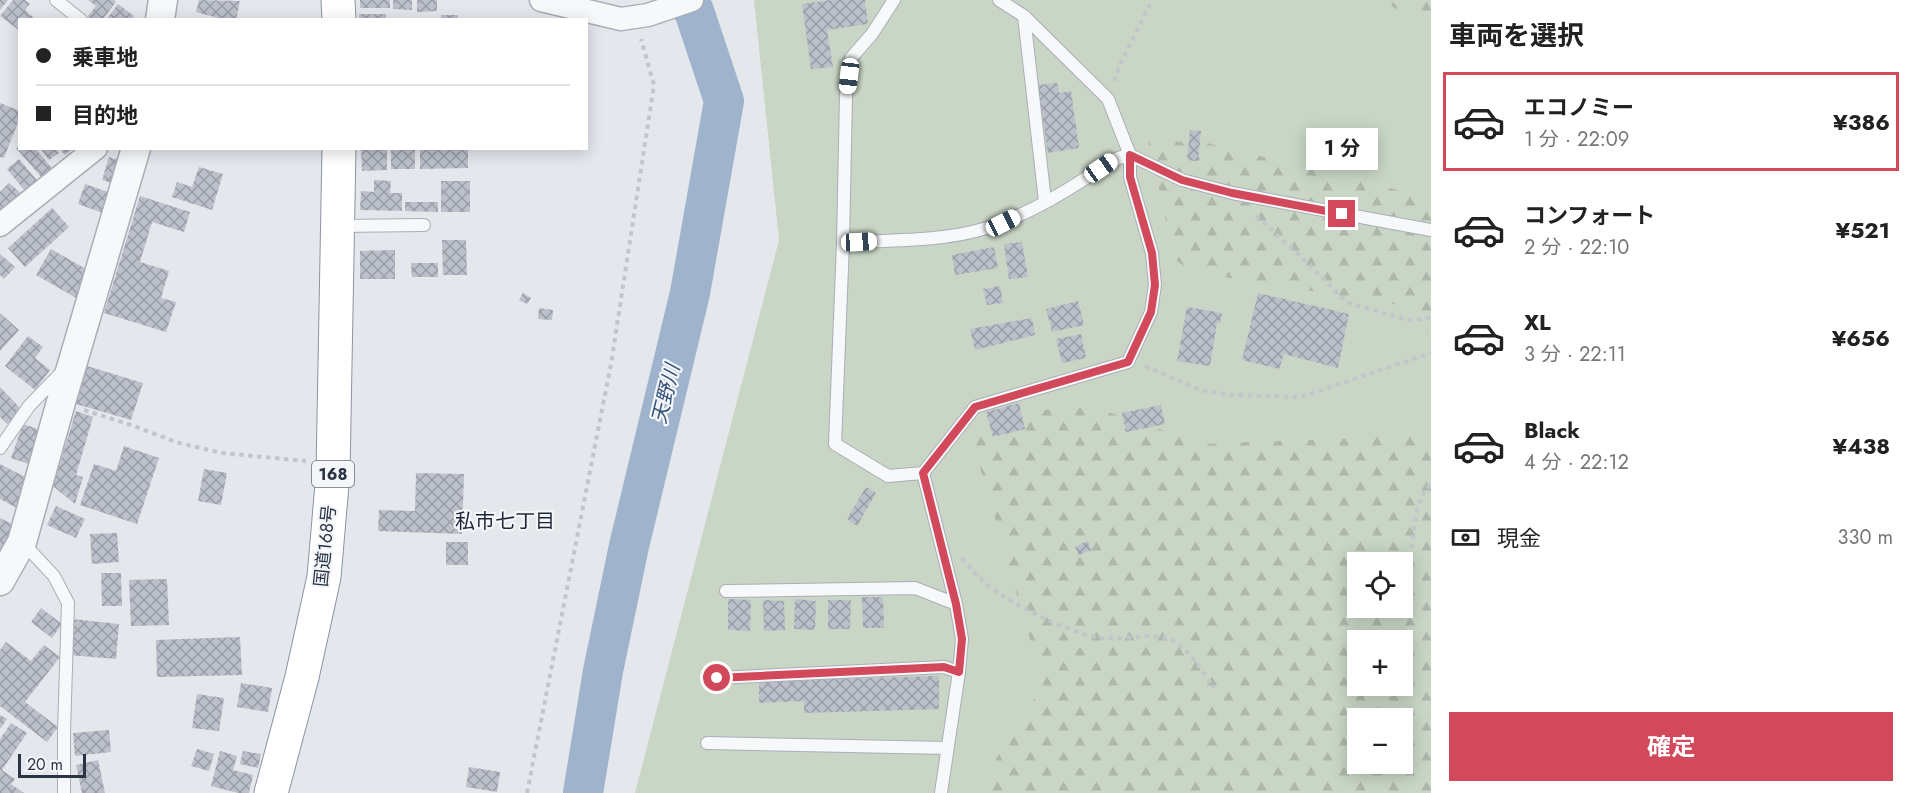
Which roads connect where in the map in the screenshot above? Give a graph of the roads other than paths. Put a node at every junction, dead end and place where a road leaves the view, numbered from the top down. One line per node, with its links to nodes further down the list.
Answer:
1 (56, 0): 9 (lane)
2 (163, 0): 10 (street)
3 (338, 0): 11 (highway)
4 (541, 0): 5 (street)
5 (692, 0)
6 (894, 0): 21 (lane)
7 (999, 0): 8 (lane)
8 (1024, 16): 15 (lane); 16 (lane)
9 (78, 18)
10 (160, 18)
11 (339, 18)
12 (94, 150): 17 (street)
13 (135, 150): 22 (street)
14 (339, 150): 19 (highway, 国道168号 / 168)
15 (1130, 155): 16 (lane); 20 (lane); 24 (lane)
16 (1045, 201): 21 (lane)
17 (0, 225)
18 (424, 225): 19 (lane)
19 (338, 226): 34 (highway, 国道168号 / 168)
20 (1431, 230)
21 (843, 243): 24 (lane)
22 (73, 362): 23 (lane); 25 (street)
23 (0, 448)
24 (923, 473): 28 (lane)
25 (22, 542): 26 (street); 33 (lane)
26 (0, 580)
27 (726, 591): 28 (lane)
28 (956, 604): 29 (lane)
29 (959, 672): 30 (lane); 32 (lane)
30 (717, 678)
31 (707, 743): 32 (lane)
32 (947, 748): 35 (lane)
33 (64, 793)
34 (271, 793)
35 (941, 793)

